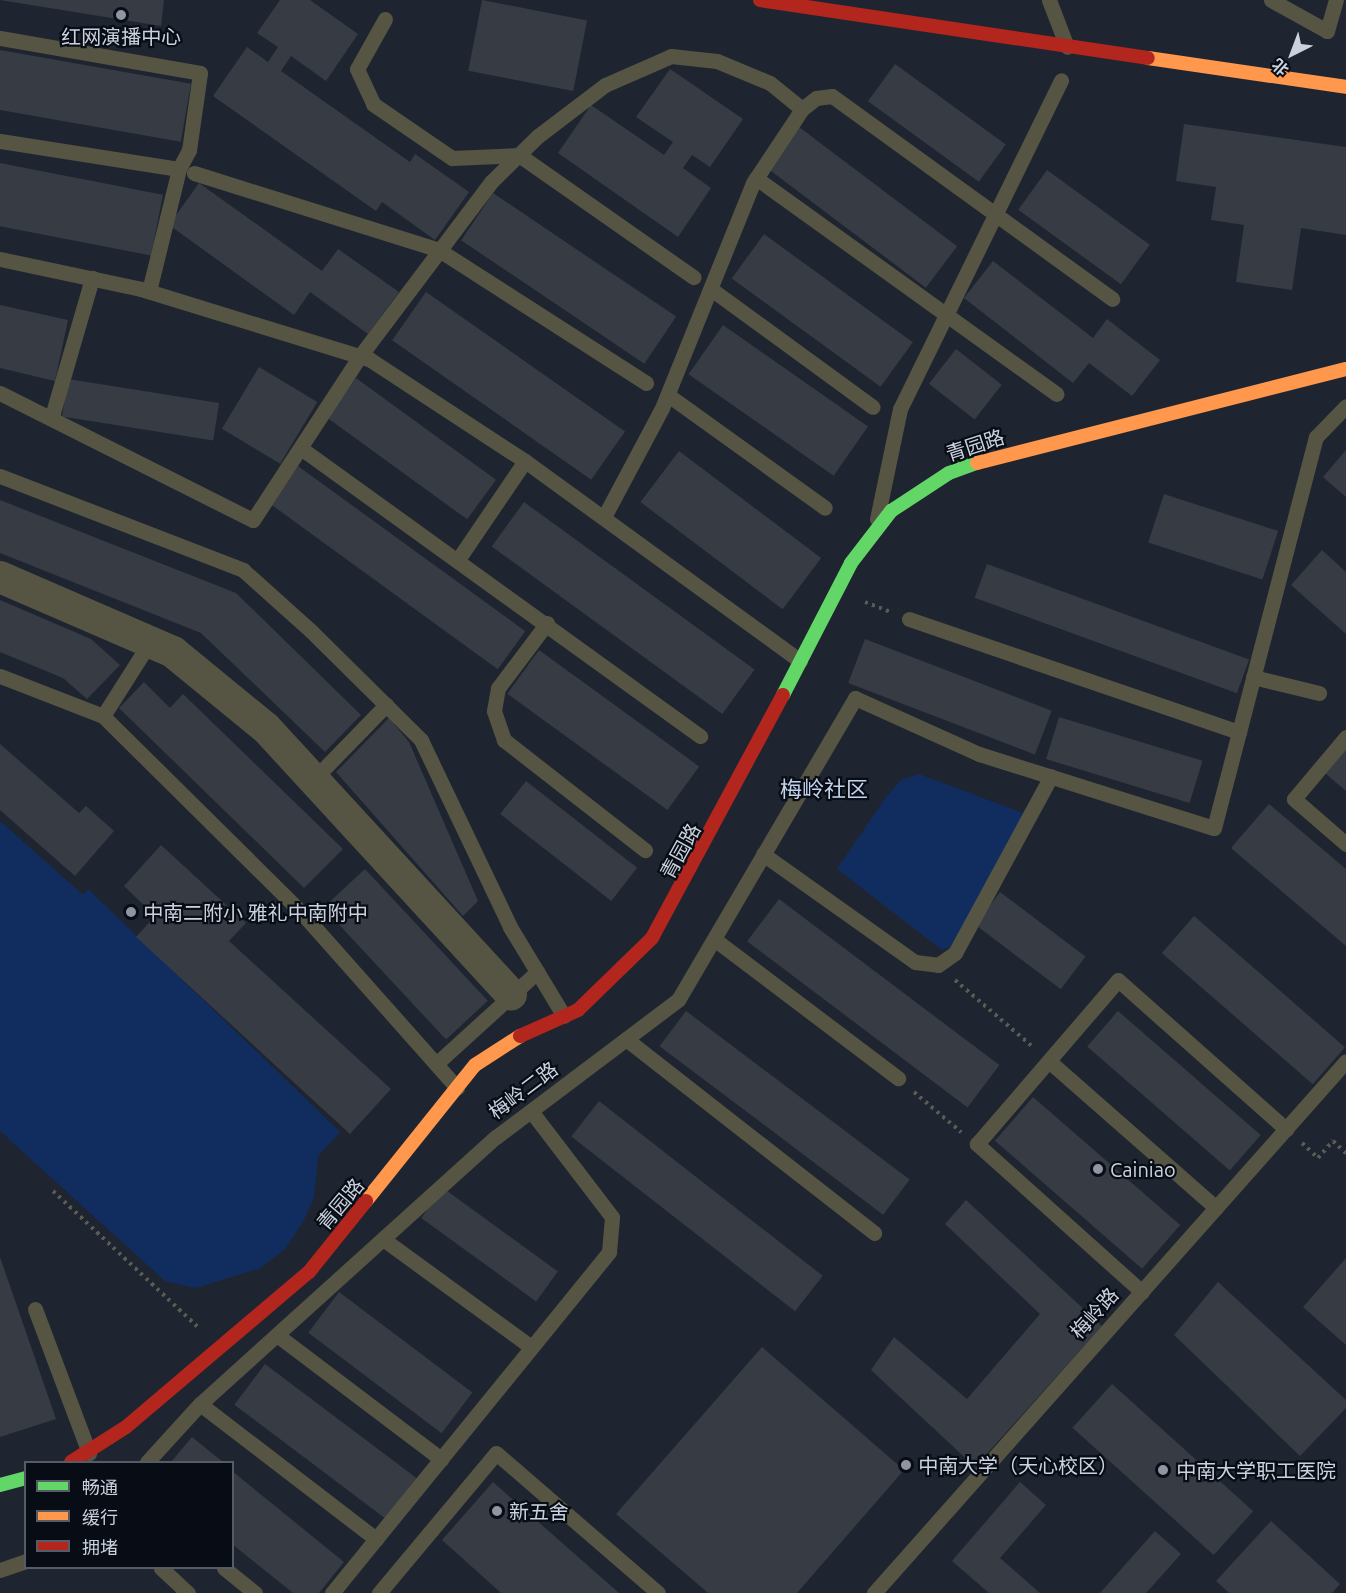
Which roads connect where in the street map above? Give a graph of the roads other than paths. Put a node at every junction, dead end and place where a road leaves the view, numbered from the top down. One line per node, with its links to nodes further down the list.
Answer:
1 (760, 0): 7 (street)
2 (1049, 0): 7 (lane)
3 (1271, 0): 4 (lane)
4 (1336, 0)
5 (385, 19): 12 (lane)
6 (0, 38): 13 (lane)
7 (1067, 47): 9 (street)
8 (1061, 80): 15 (lane)
9 (1346, 87)
10 (802, 109): 12 (lane); 14 (lane); 15 (lane)
11 (0, 141): 13 (lane)
12 (519, 155): 16 (lane); 18 (lane)
13 (187, 171): 16 (lane); 21 (lane)
14 (756, 178): 20 (lane); 23 (lane)
15 (997, 216): 22 (lane); 23 (lane)
16 (439, 250): 24 (lane); 26 (lane)
17 (0, 259): 19 (lane)
18 (693, 277)
19 (92, 278): 21 (lane); 32 (lane)
20 (711, 288): 29 (lane); 31 (lane)
21 (149, 291): 24 (lane)
22 (1112, 298)
23 (947, 315): 28 (lane); 38 (lane)
24 (360, 356): 33 (lane); 34 (lane)
25 (1346, 369): 38 (street, 青园路)
26 (646, 383)
27 (0, 393): 32 (lane)
28 (1057, 394)
29 (668, 395): 36 (lane); 37 (lane)
30 (1346, 406): 46 (lane)
31 (873, 407)
32 (52, 416): 33 (lane)
33 (302, 449): 39 (lane)
34 (525, 460): 37 (lane); 39 (lane)
35 (0, 476): 48 (lane)
36 (825, 508)
37 (604, 517): 44 (lane)
38 (874, 530): 44 (street, 青园路)
39 (459, 558): 42 (lane)
40 (0, 577): 43 (street)
41 (909, 620): 50 (lane)
42 (548, 623): 51 (lane); 56 (lane)
43 (150, 642): 49 (lane); 54 (street)
44 (800, 661): 61 (street, 青园路)
45 (0, 676): 49 (lane)
46 (1253, 676): 47 (lane); 50 (lane)
47 (1319, 693)
48 (386, 705): 54 (lane); 59 (lane)
49 (104, 716): 65 (lane)
50 (1239, 732): 53 (lane)
51 (700, 736)
52 (1346, 737): 55 (lane)
53 (1051, 776): 57 (lane, 梅岭二路); 57 (lane)
54 (313, 780): 60 (street)
55 (1346, 844)
56 (645, 850)
57 (763, 854): 58 (lane, 梅岭二路)
58 (714, 939): 62 (lane, 梅岭二路); 66 (lane)
59 (537, 972): 60 (lane); 61 (lane)
60 (511, 994): 65 (lane)
61 (564, 1016): 67 (street, 青园路)
62 (626, 1039): 68 (lane, 梅岭二路); 71 (lane)
63 (1346, 1061): 69 (lane, 梅岭路)
64 (1050, 1062): 69 (lane); 70 (lane); 73 (lane)
65 (436, 1064): 67 (lane)
66 (898, 1078)
67 (457, 1088): 78 (street, 青园路)
68 (531, 1111): 72 (lane, 梅岭二路); 76 (lane)
69 (1286, 1129): 70 (lane, 梅岭路)
70 (1216, 1208): 73 (lane, 梅岭路)
71 (874, 1233)
72 (383, 1239): 75 (lane, 梅岭二路); 76 (lane)
73 (1142, 1292): 94 (lane, 梅岭路)
74 (35, 1309): 78 (lane)
75 (277, 1335): 77 (lane, 梅岭二路); 79 (lane)
76 (531, 1347): 79 (lane)
77 (200, 1404): 81 (lane, 梅岭二路); 84 (lane)
78 (89, 1453): 80 (street, 青园路)
79 (441, 1459): 84 (lane)
80 (73, 1461)
81 (148, 1461)
82 (24, 1479): 83 (street)
83 (0, 1485)
84 (375, 1539): 91 (lane)
85 (24, 1562): 88 (lane)
86 (162, 1569): 89 (lane)
87 (225, 1569): 90 (lane)
88 (0, 1570)
89 (188, 1593)
90 (255, 1593)
91 (332, 1593)
92 (379, 1593): 93 (lane)
93 (658, 1593)
94 (874, 1593)

